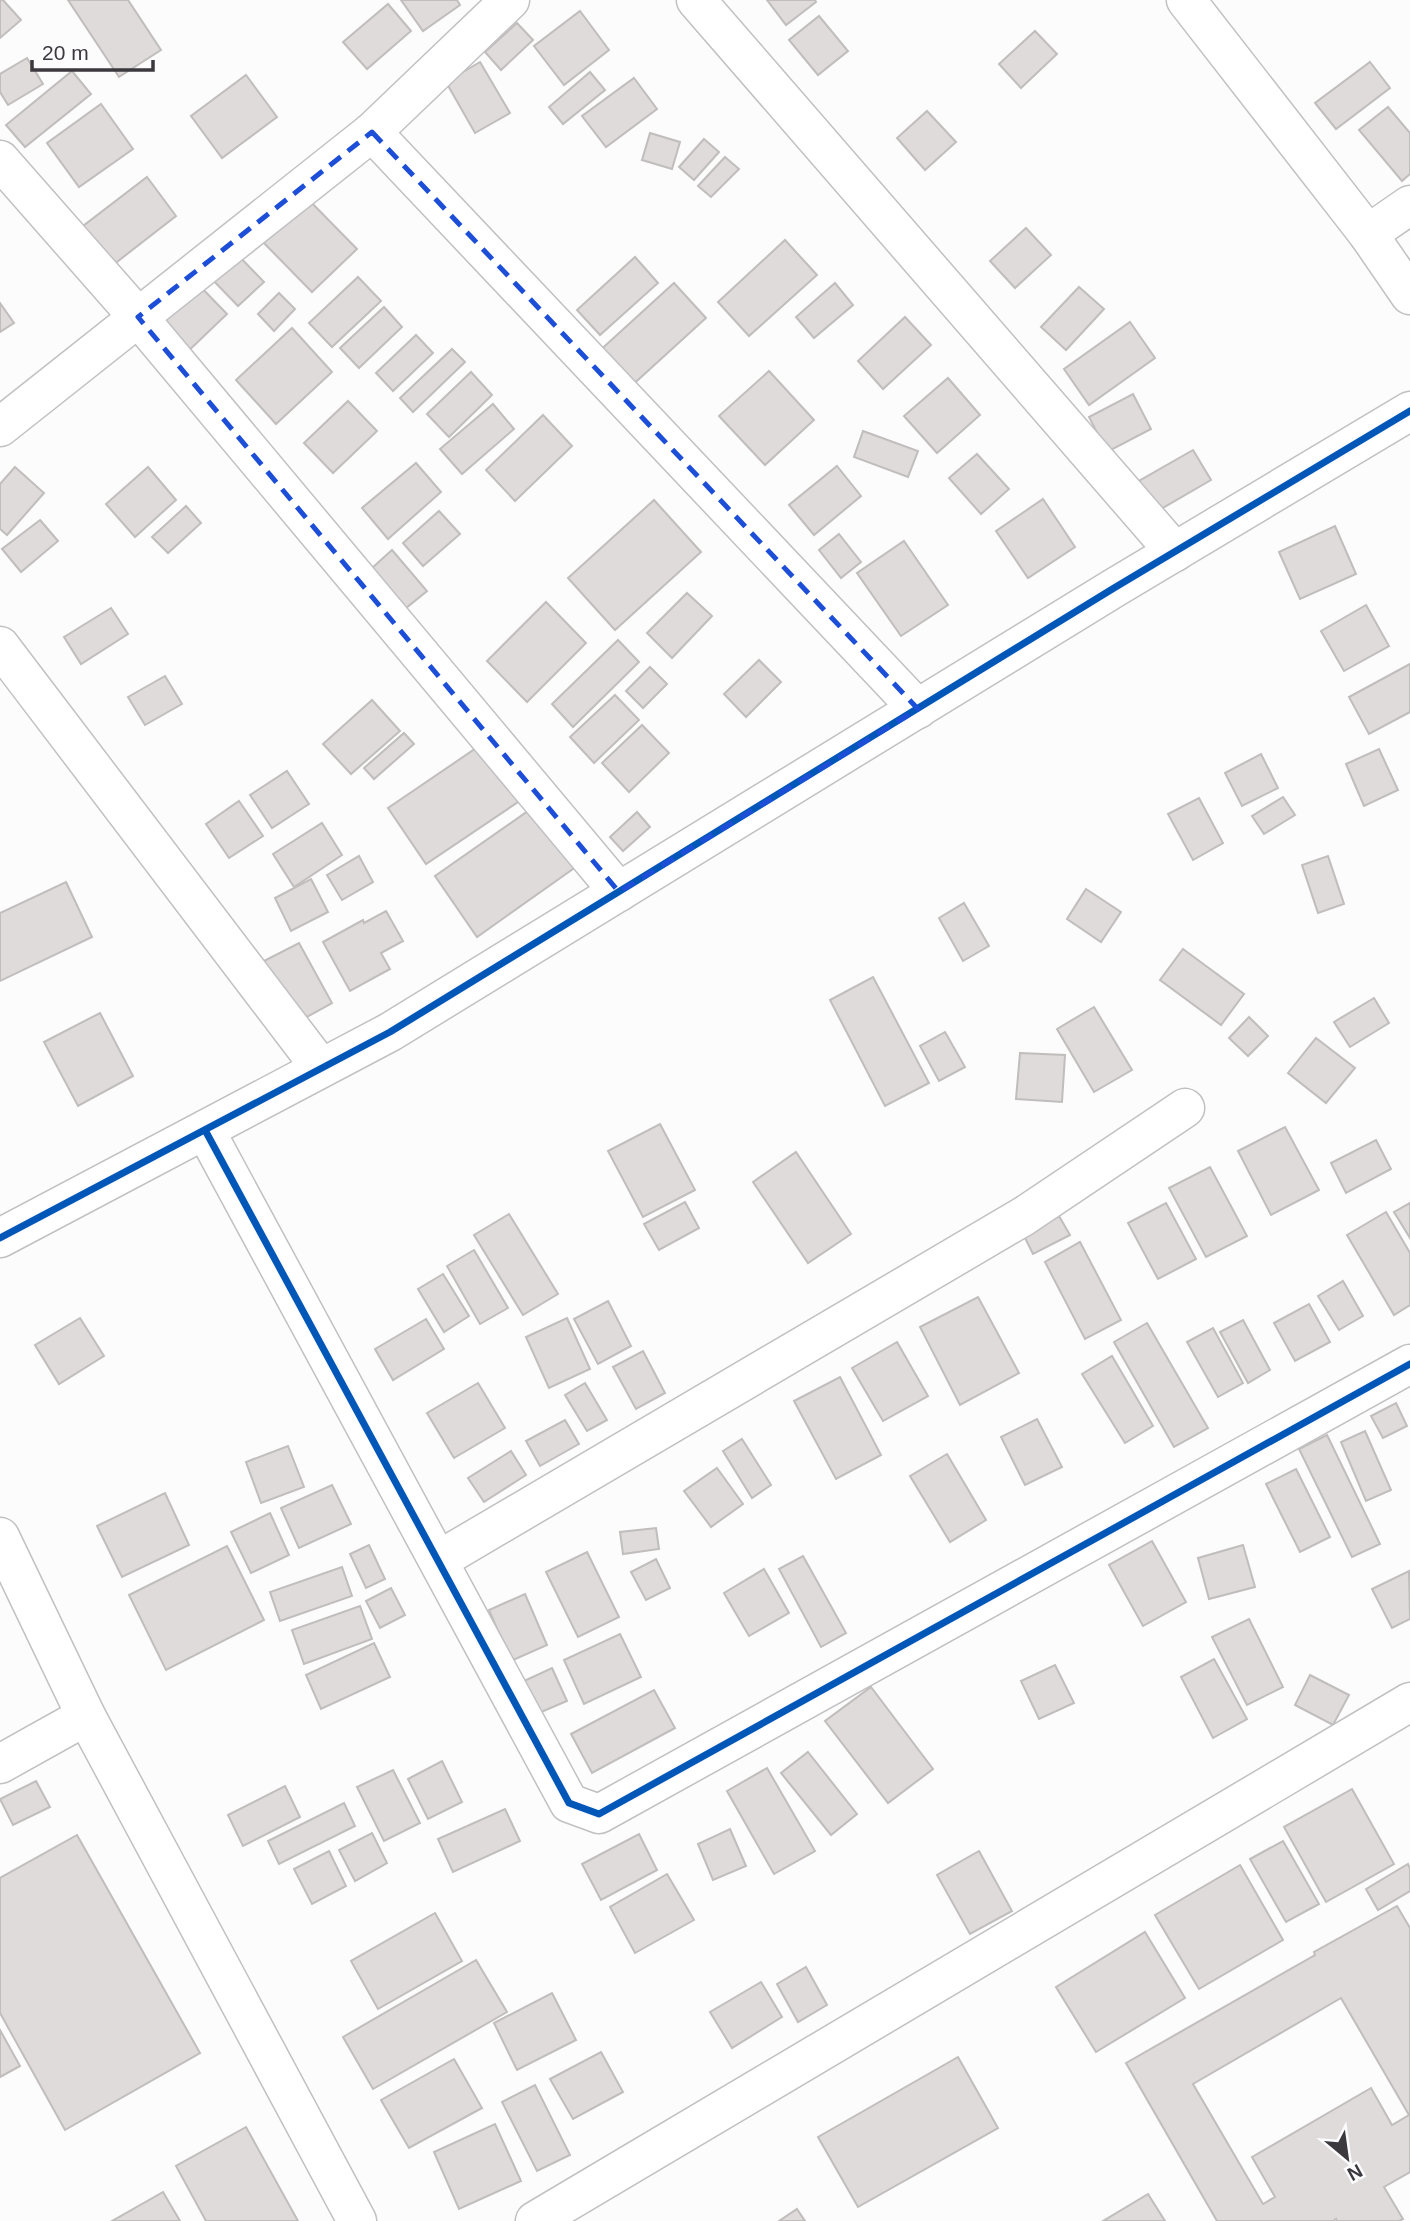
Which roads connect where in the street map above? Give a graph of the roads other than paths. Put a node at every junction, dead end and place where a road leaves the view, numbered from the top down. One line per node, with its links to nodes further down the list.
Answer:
1 (510, 0): 4 (street)
2 (696, 0): 12 (street)
3 (1186, 0): 7 (street)
4 (372, 132): 9 (street); 14 (street)
5 (0, 160): 9 (street)
6 (1410, 205): 7 (street)
7 (1368, 234): 8 (street)
8 (1410, 295)
9 (138, 317): 11 (street); 15 (street)
10 (1410, 411): 12 (street)
11 (0, 427)
12 (1174, 552): 14 (street)
13 (0, 646): 16 (street)
14 (918, 709): 15 (street)
15 (619, 892): 16 (street)
16 (321, 1068): 18 (street)
17 (1185, 1108): 22 (street)
18 (205, 1130): 19 (street); 22 (street)
19 (0, 1238)
20 (1410, 1364): 22 (street)
21 (0, 1537): 24 (street)
22 (439, 1560)
23 (1410, 1702): 27 (street)
24 (86, 1716): 25 (street); 26 (street)
25 (0, 1764)
26 (357, 2221)
27 (535, 2221)

